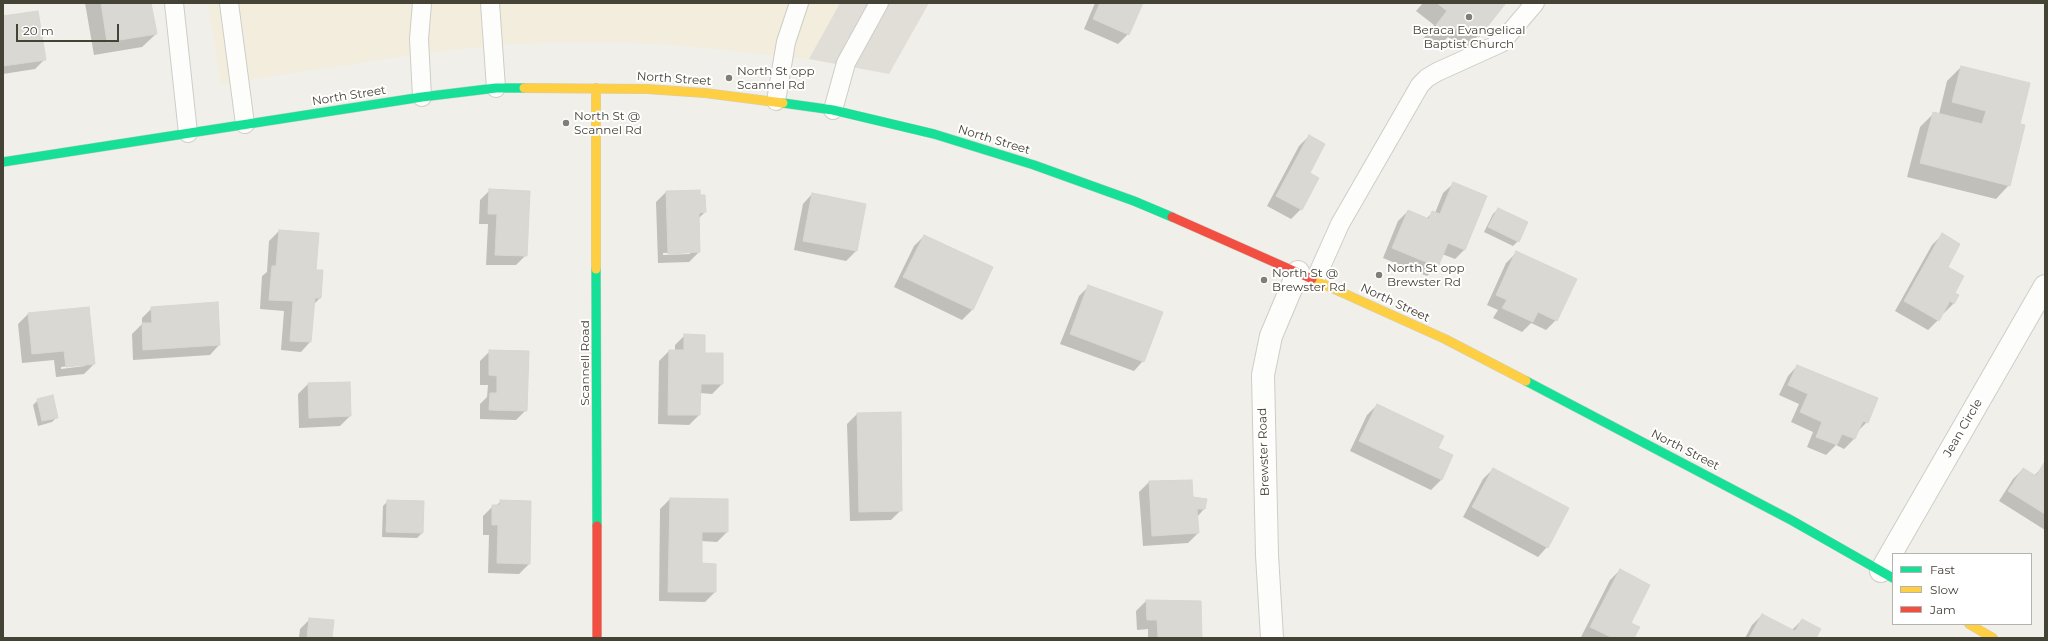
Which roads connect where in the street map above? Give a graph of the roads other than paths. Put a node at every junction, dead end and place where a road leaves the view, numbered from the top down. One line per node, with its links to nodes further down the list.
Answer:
1 (174, 3): 14 (lane)
2 (229, 3): 13 (lane)
3 (422, 3): 10 (lane)
4 (490, 3): 8 (lane)
5 (799, 3): 11 (lane)
6 (879, 3): 12 (lane)
7 (1535, 3): 16 (lane)
8 (496, 88): 9 (main road, North Street); 10 (main road, North Street)
9 (596, 88): 11 (main road, North Street); 22 (main road, Scannell Road)
10 (422, 97): 13 (main road, North Street)
11 (776, 101): 12 (main road, North Street)
12 (833, 110): 16 (main road, North Street)
13 (245, 124): 14 (main road, North Street)
14 (188, 133): 15 (main road, North Street)
15 (3, 162)
16 (1306, 276): 20 (main road, North Street); 23 (street, Brewster Road)
17 (2045, 286): 18 (street, Jean Circle)
18 (1899, 553)
19 (1892, 566): 20 (street, Jean Circle)
20 (1887, 575)
21 (1971, 625): 24 (main road)
22 (597, 638)
23 (1272, 638)
24 (1993, 638)

